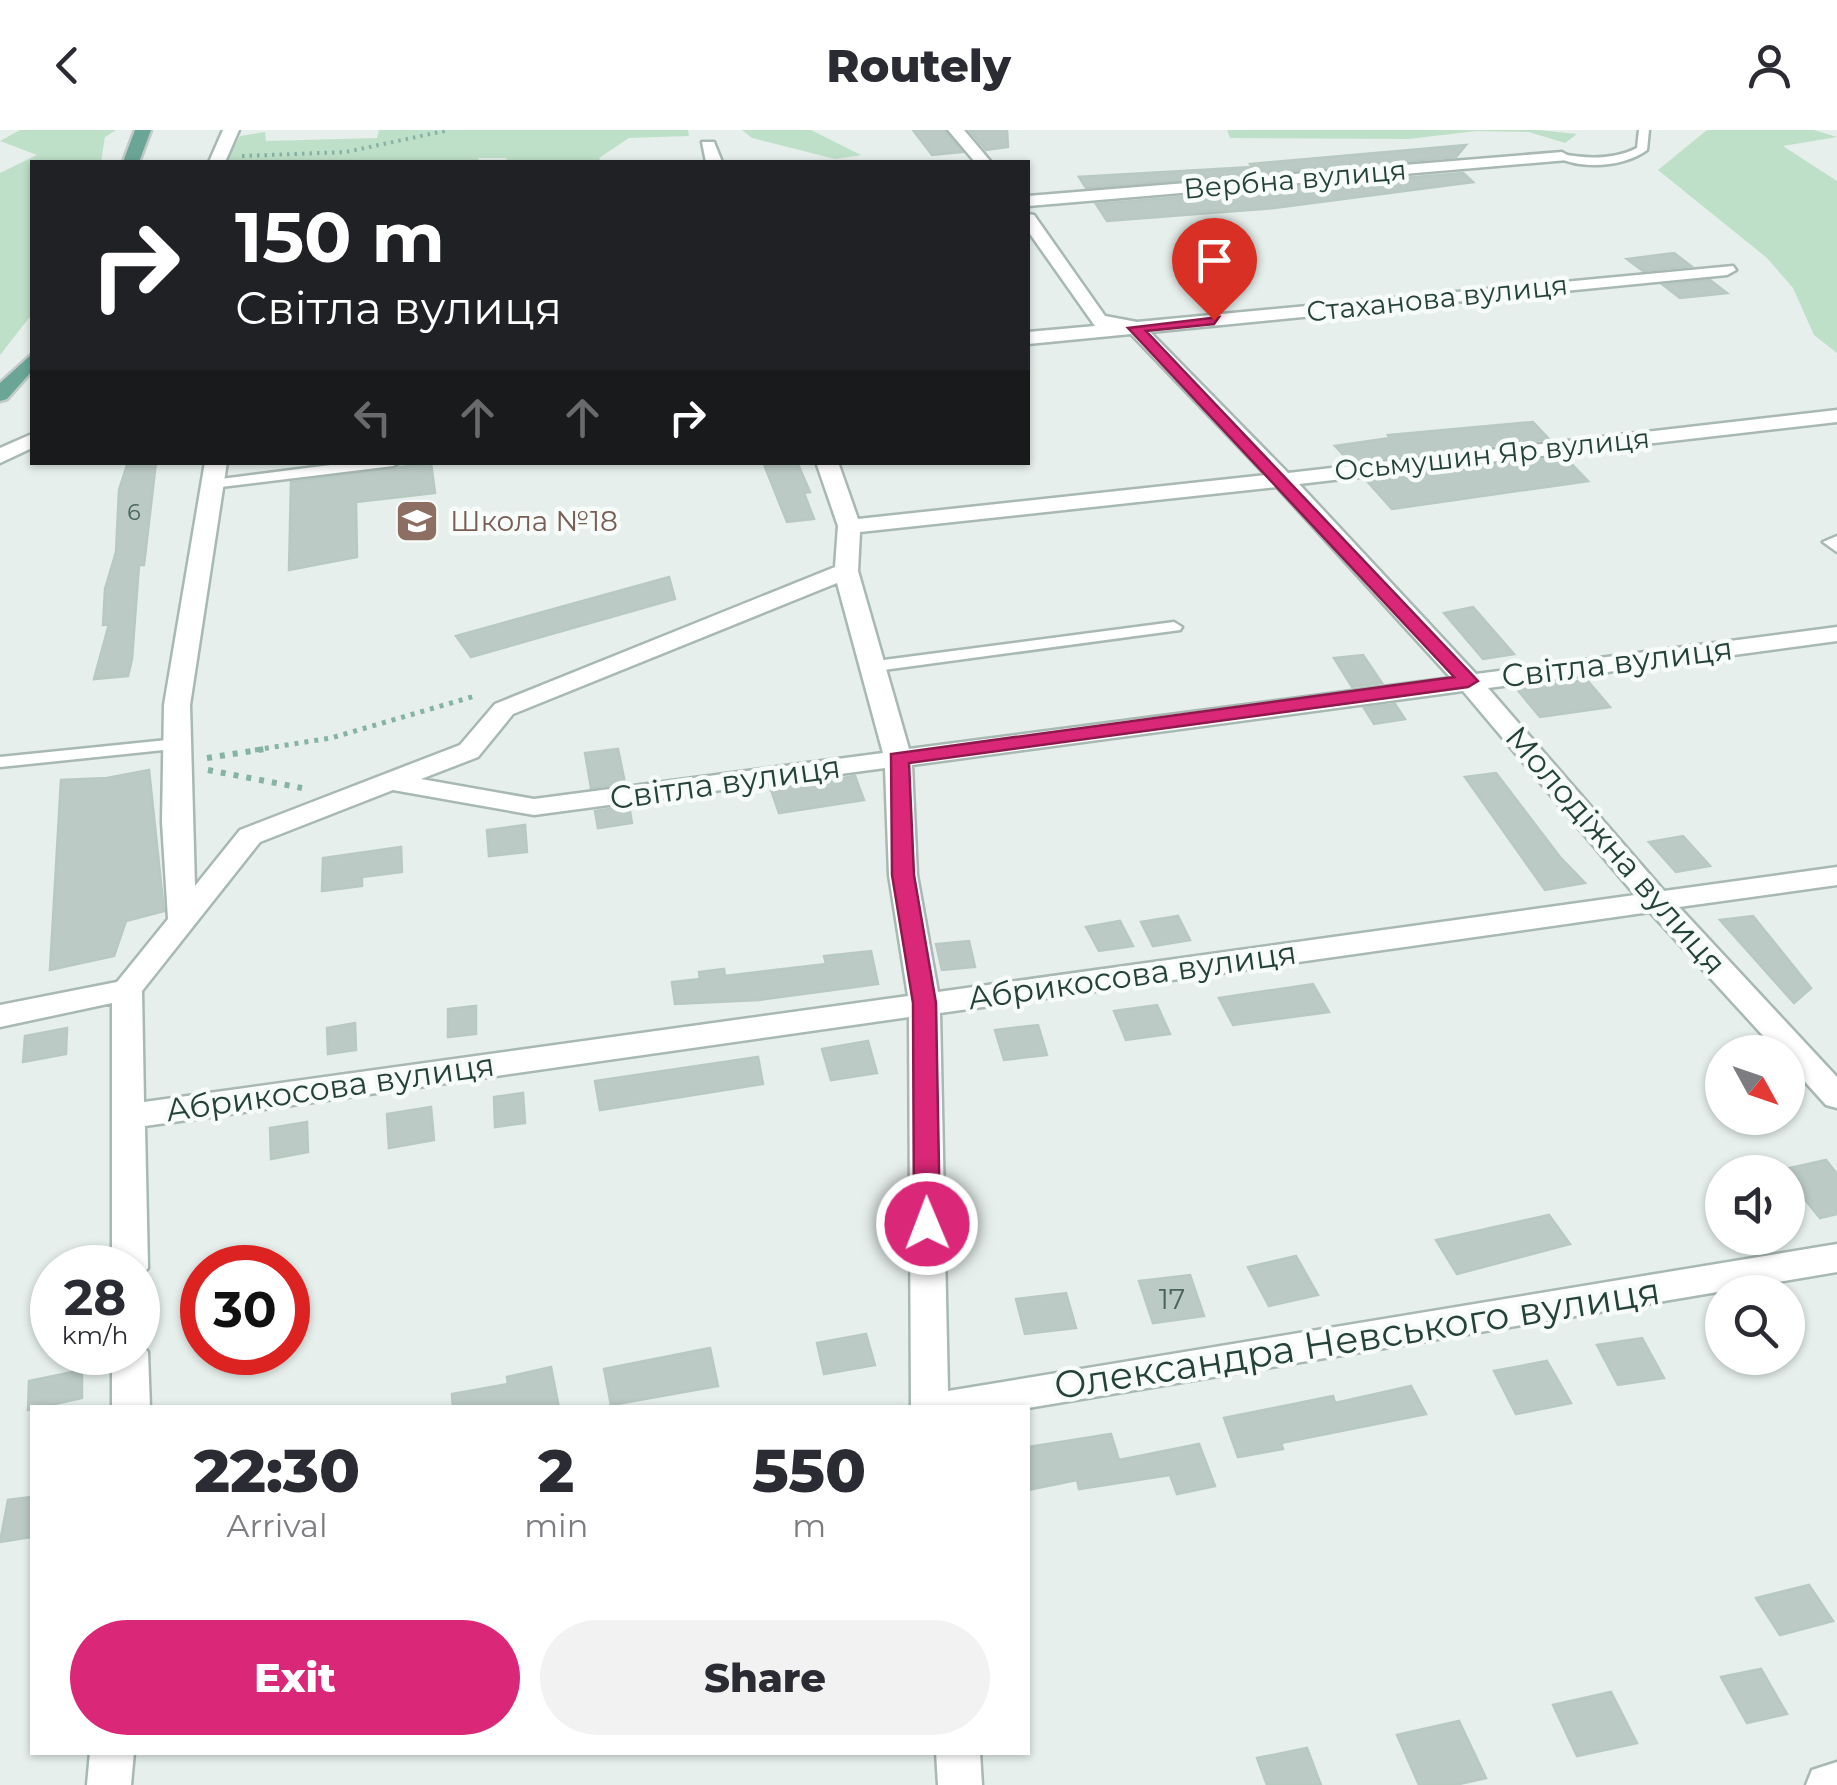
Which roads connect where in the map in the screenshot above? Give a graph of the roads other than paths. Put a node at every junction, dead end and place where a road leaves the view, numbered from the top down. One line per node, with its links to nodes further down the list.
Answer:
1 (143, 130): 7 (main road)
2 (231, 130): 8 (street)
3 (956, 130): 10 (street)
4 (1642, 131): 6 (lane)
5 (708, 145): 9 (street)
6 (1562, 157): 11 (street, Вербна вулиця)
7 (131, 160)
8 (217, 160)
9 (713, 160)
10 (981, 160)
11 (1030, 202)
12 (1030, 222): 14 (street, Молодіжна вулиця)
13 (1726, 270): 14 (street, Стаханова вулиця)
14 (1135, 328): 15 (street, Стаханова вулиця); 24 (street, Молодіжна вулиця)
15 (1030, 338)
16 (30, 362): 17 (main road)
17 (0, 395)
18 (1837, 416): 24 (street, Осьмушин Яр вулиця)
19 (30, 441): 20 (street)
20 (0, 457)
21 (344, 465): 23 (lane)
22 (828, 465): 25 (street)
23 (214, 473): 31 (street)
24 (1281, 478): 25 (street, Осьмушин Яр вулиця); 30 (street, Молодіжна вулиця)
25 (849, 526): 26 (street)
26 (846, 571): 29 (street); 34 (street)
27 (1174, 627): 29 (lane)
28 (1837, 634): 30 (street, Світла вулиця)
29 (876, 666): 32 (street)
30 (1468, 681): 32 (street, Світла вулиця); 36 (street, Молодіжна вулиця)
31 (176, 744): 33 (lane); 37 (street)
32 (898, 758): 34 (street, Світла вулиця); 39 (street)
33 (0, 762)
34 (387, 782): 37 (street)
35 (1837, 876): 36 (street, Абрикосова вулиця)
36 (1658, 903): 39 (street, Абрикосова вулиця); 41 (street, Молодіжна вулиця)
37 (184, 919): 38 (street)
38 (126, 990): 40 (street); 42 (street)
39 (924, 1003): 42 (street, Абрикосова вулиця); 47 (street)
40 (0, 1016)
41 (1837, 1097)
42 (130, 1116): 43 (street)
43 (130, 1245)
44 (1837, 1258): 48 (street, Олександра Невського вулиця)
45 (130, 1375): 46 (street)
46 (131, 1405)
47 (934, 1405)
48 (952, 1405)
49 (112, 1755): 52 (street)
50 (958, 1755): 53 (street)
51 (1837, 1783): 54 (street)
52 (110, 1785)
53 (960, 1785)
54 (1828, 1785)

